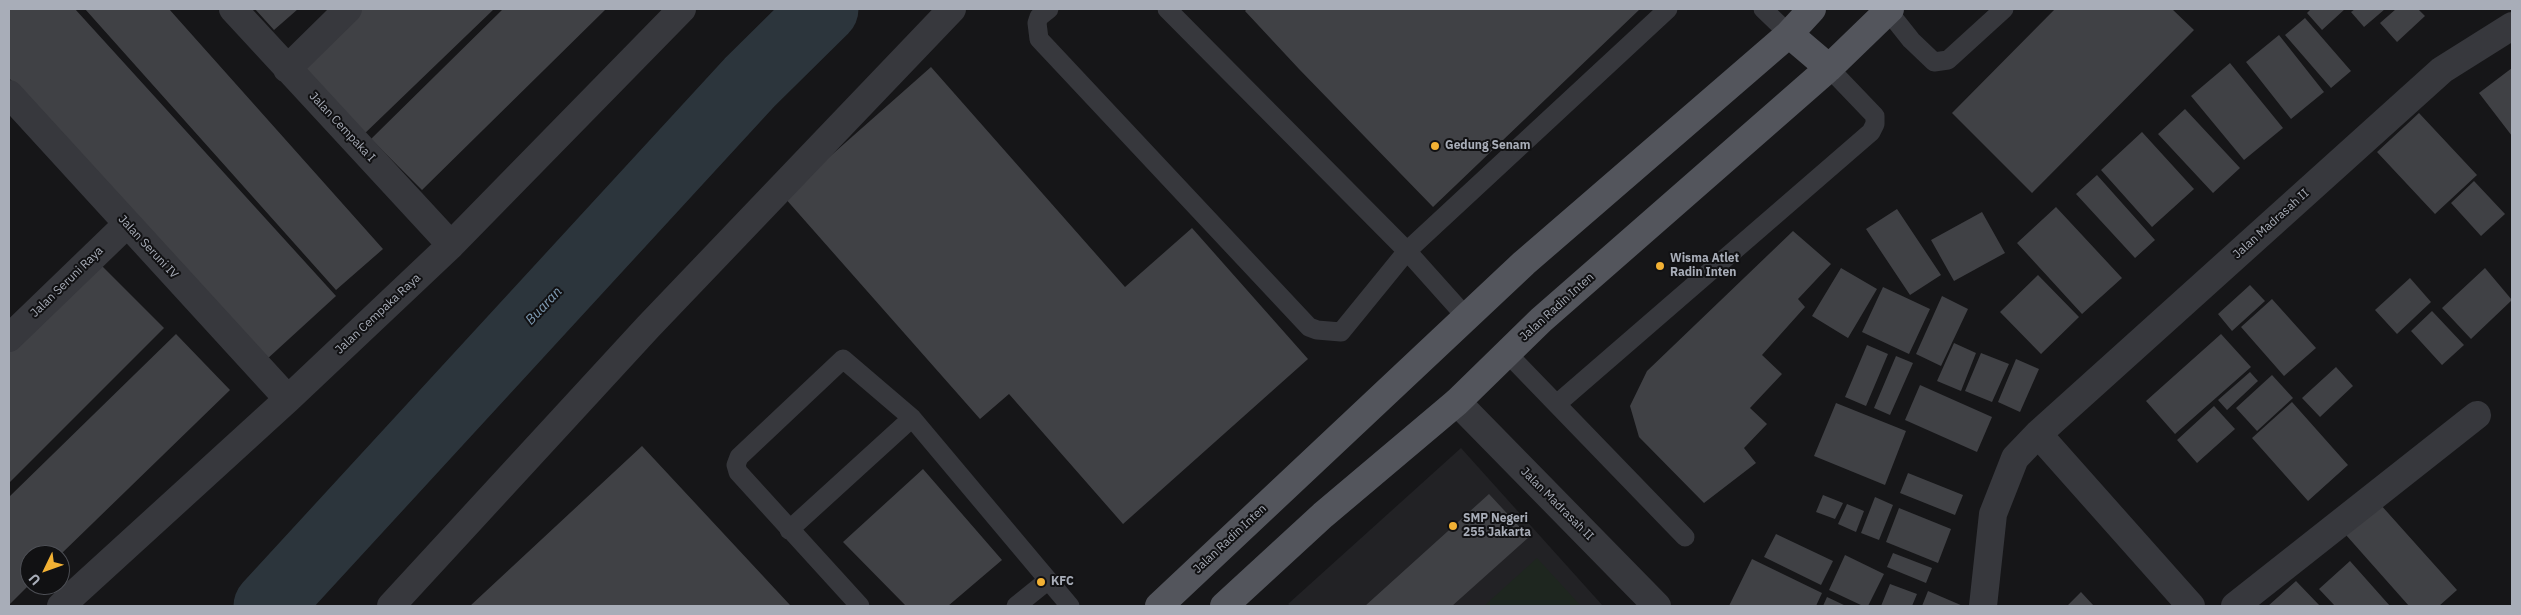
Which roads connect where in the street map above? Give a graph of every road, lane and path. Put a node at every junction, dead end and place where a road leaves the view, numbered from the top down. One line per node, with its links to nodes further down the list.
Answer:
1 (233, 9): 15 (street, Jalan Cempaka I)
2 (348, 9): 15 (street)
3 (682, 9): 18 (street, Jalan Cempaka Raya)
4 (952, 9): 33 (street)
5 (1049, 9): 19 (lane)
6 (1167, 9): 19 (lane)
7 (1668, 9): 19 (lane)
8 (1763, 9): 13 (lane)
9 (1812, 9): 13 (main road, Jalan Radin Inten)
10 (2004, 9): 11 (lane)
11 (1889, 10): 14 (main road, Jalan Radin Inten)
12 (2512, 26): 28 (street, Jalan Madrasah II)
13 (1789, 34): 14 (main road); 20 (main road, Jalan Radin Inten)
14 (1829, 68): 22 (main road, Jalan Radin Inten); 25 (lane)
15 (287, 69): 18 (street, Jalan Cempaka I)
16 (9, 94): 17 (street, Jalan Seruni IV)
17 (126, 225): 21 (street, Jalan Seruni Raya); 23 (street, Jalan Seruni IV)
18 (451, 245): 23 (street, Jalan Cempaka Raya)
19 (1407, 251): 20 (lane)
20 (1467, 318): 37 (main road, Jalan Radin Inten)
21 (9, 338)
22 (1507, 353): 24 (main road, Jalan Radin Inten); 25 (lane)
23 (288, 399): 32 (street, Jalan Cempaka Raya)
24 (1457, 402): 38 (main road, Jalan Radin Inten); 39 (street, Jalan Madrasah II)
25 (1558, 403): 30 (lane)
26 (2477, 415): 42 (street)
27 (912, 418): 29 (lane); 29 (lane); 31 (lane)
28 (2038, 434): 40 (street, Jalan Madrasah II); 41 (street)
29 (790, 530): 34 (lane)
30 (1686, 537)
31 (1047, 580): 35 (lane); 36 (lane)
32 (61, 606)
33 (391, 606)
34 (860, 606)
35 (1016, 606)
36 (1070, 606)
37 (1158, 606)
38 (1224, 606)
39 (1657, 606)
40 (1983, 606)
41 (2191, 606)
42 (2235, 606)

